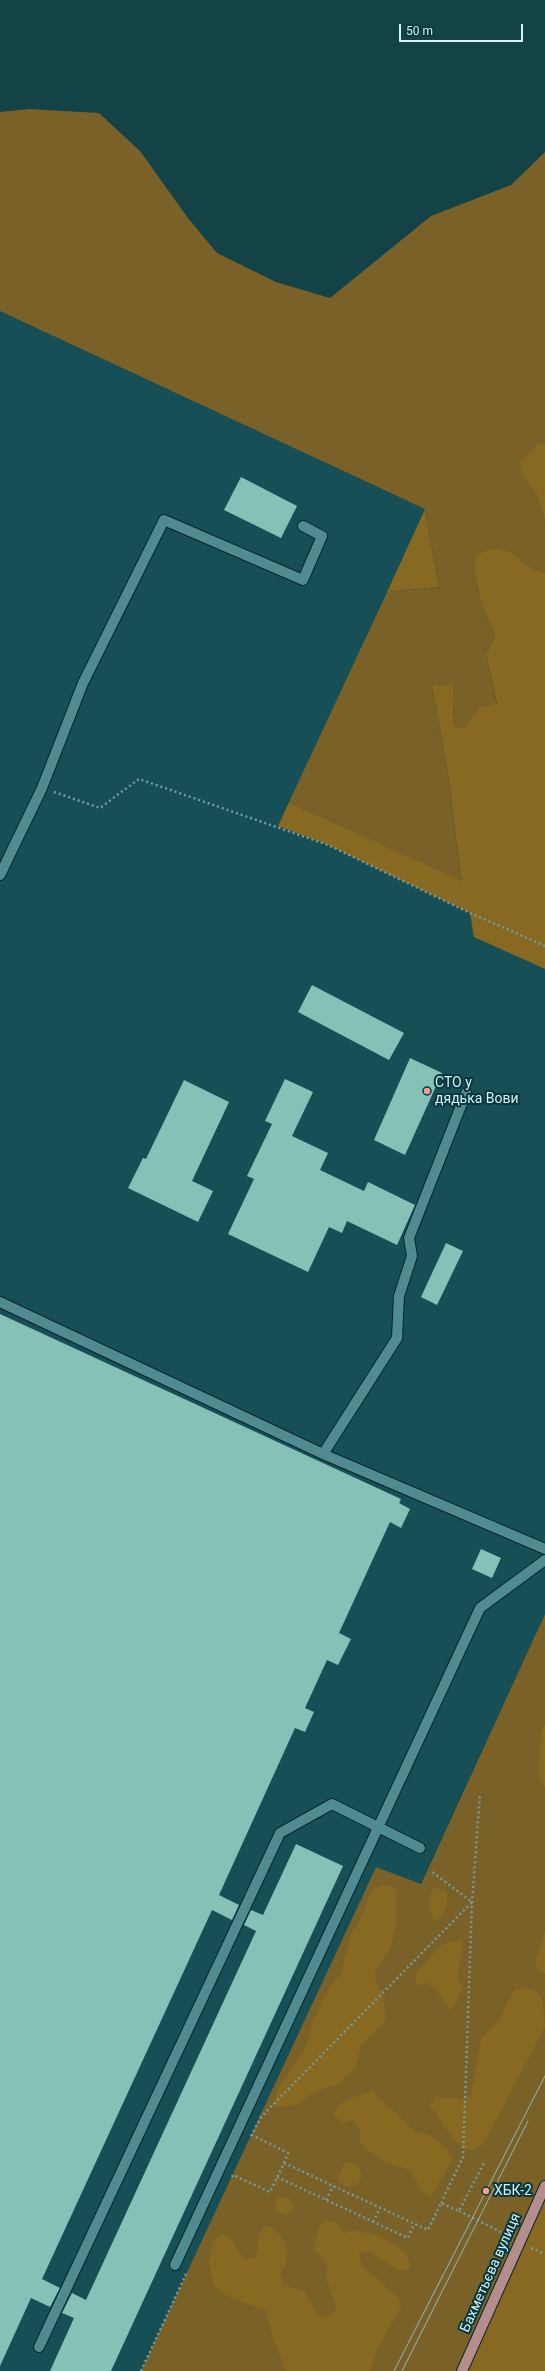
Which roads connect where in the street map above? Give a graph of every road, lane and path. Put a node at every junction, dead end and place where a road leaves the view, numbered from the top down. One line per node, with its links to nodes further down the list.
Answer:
1 (303, 526): 2 (lane)
2 (42, 788): 3 (lane); 4 (path)
3 (0, 875)
4 (545, 946)
5 (466, 1093): 7 (lane)
6 (0, 1302): 7 (lane)
7 (323, 1454): 8 (lane)
8 (545, 1549)
9 (545, 1560): 11 (lane)
10 (480, 1794): 14 (path)
11 (378, 1827): 12 (lane); 28 (lane); 30 (lane)
12 (420, 1848)
13 (431, 1871): 14 (path)
14 (472, 1902): 16 (path); 22 (path)
15 (485, 2161): 24 (path)
16 (284, 2163): 17 (path); 19 (path)
17 (277, 2177): 18 (path); 21 (path)
18 (230, 2182)
19 (333, 2186): 21 (path); 23 (path)
20 (545, 2186): 27 (main road, Бахметьєва вулиця)
21 (326, 2200): 25 (path)
22 (441, 2203): 24 (path); 26 (path)
23 (380, 2208): 25 (path); 26 (path)
24 (459, 2212): 27 (path)
25 (373, 2222): 26 (path)
26 (414, 2224)
27 (520, 2242): 32 (main road, Бахметьєва вулиця)
28 (175, 2265)
29 (189, 2268): 31 (path)
30 (39, 2347)
31 (141, 2371)
32 (462, 2371)

